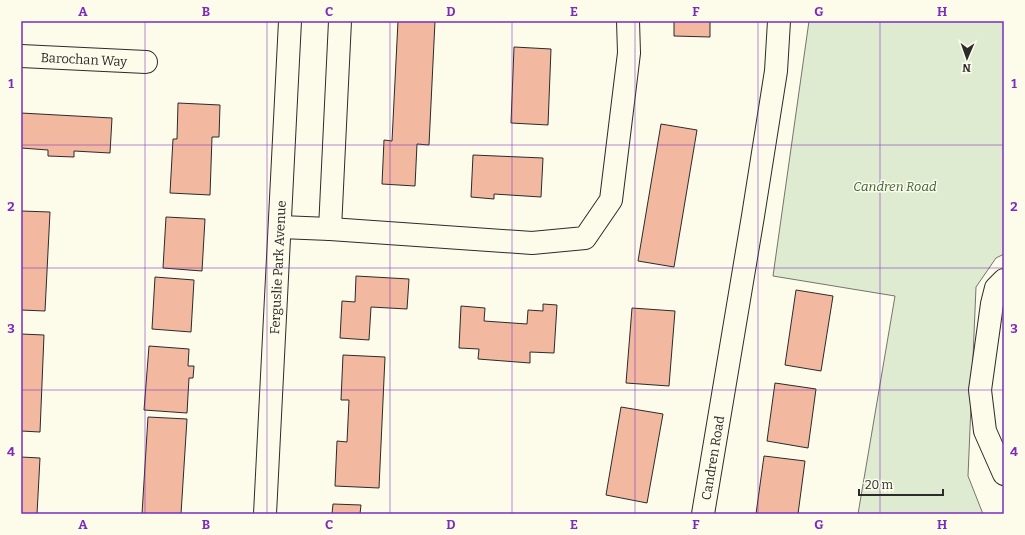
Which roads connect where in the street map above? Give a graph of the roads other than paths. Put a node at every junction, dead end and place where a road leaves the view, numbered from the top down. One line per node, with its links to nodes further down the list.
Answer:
1 (290, 21): 7 (street, Ferguslie Park Avenue)
2 (340, 21): 8 (street)
3 (628, 21): 8 (street)
4 (779, 21): 12 (street, Candren Road)
5 (21, 56): 6 (street, Barochan Way)
6 (146, 62)
7 (280, 227): 8 (street); 11 (street, Ferguslie Park Avenue)
8 (330, 229)
9 (1004, 280): 10 (street)
10 (1004, 474)
11 (265, 514)
12 (703, 514)

